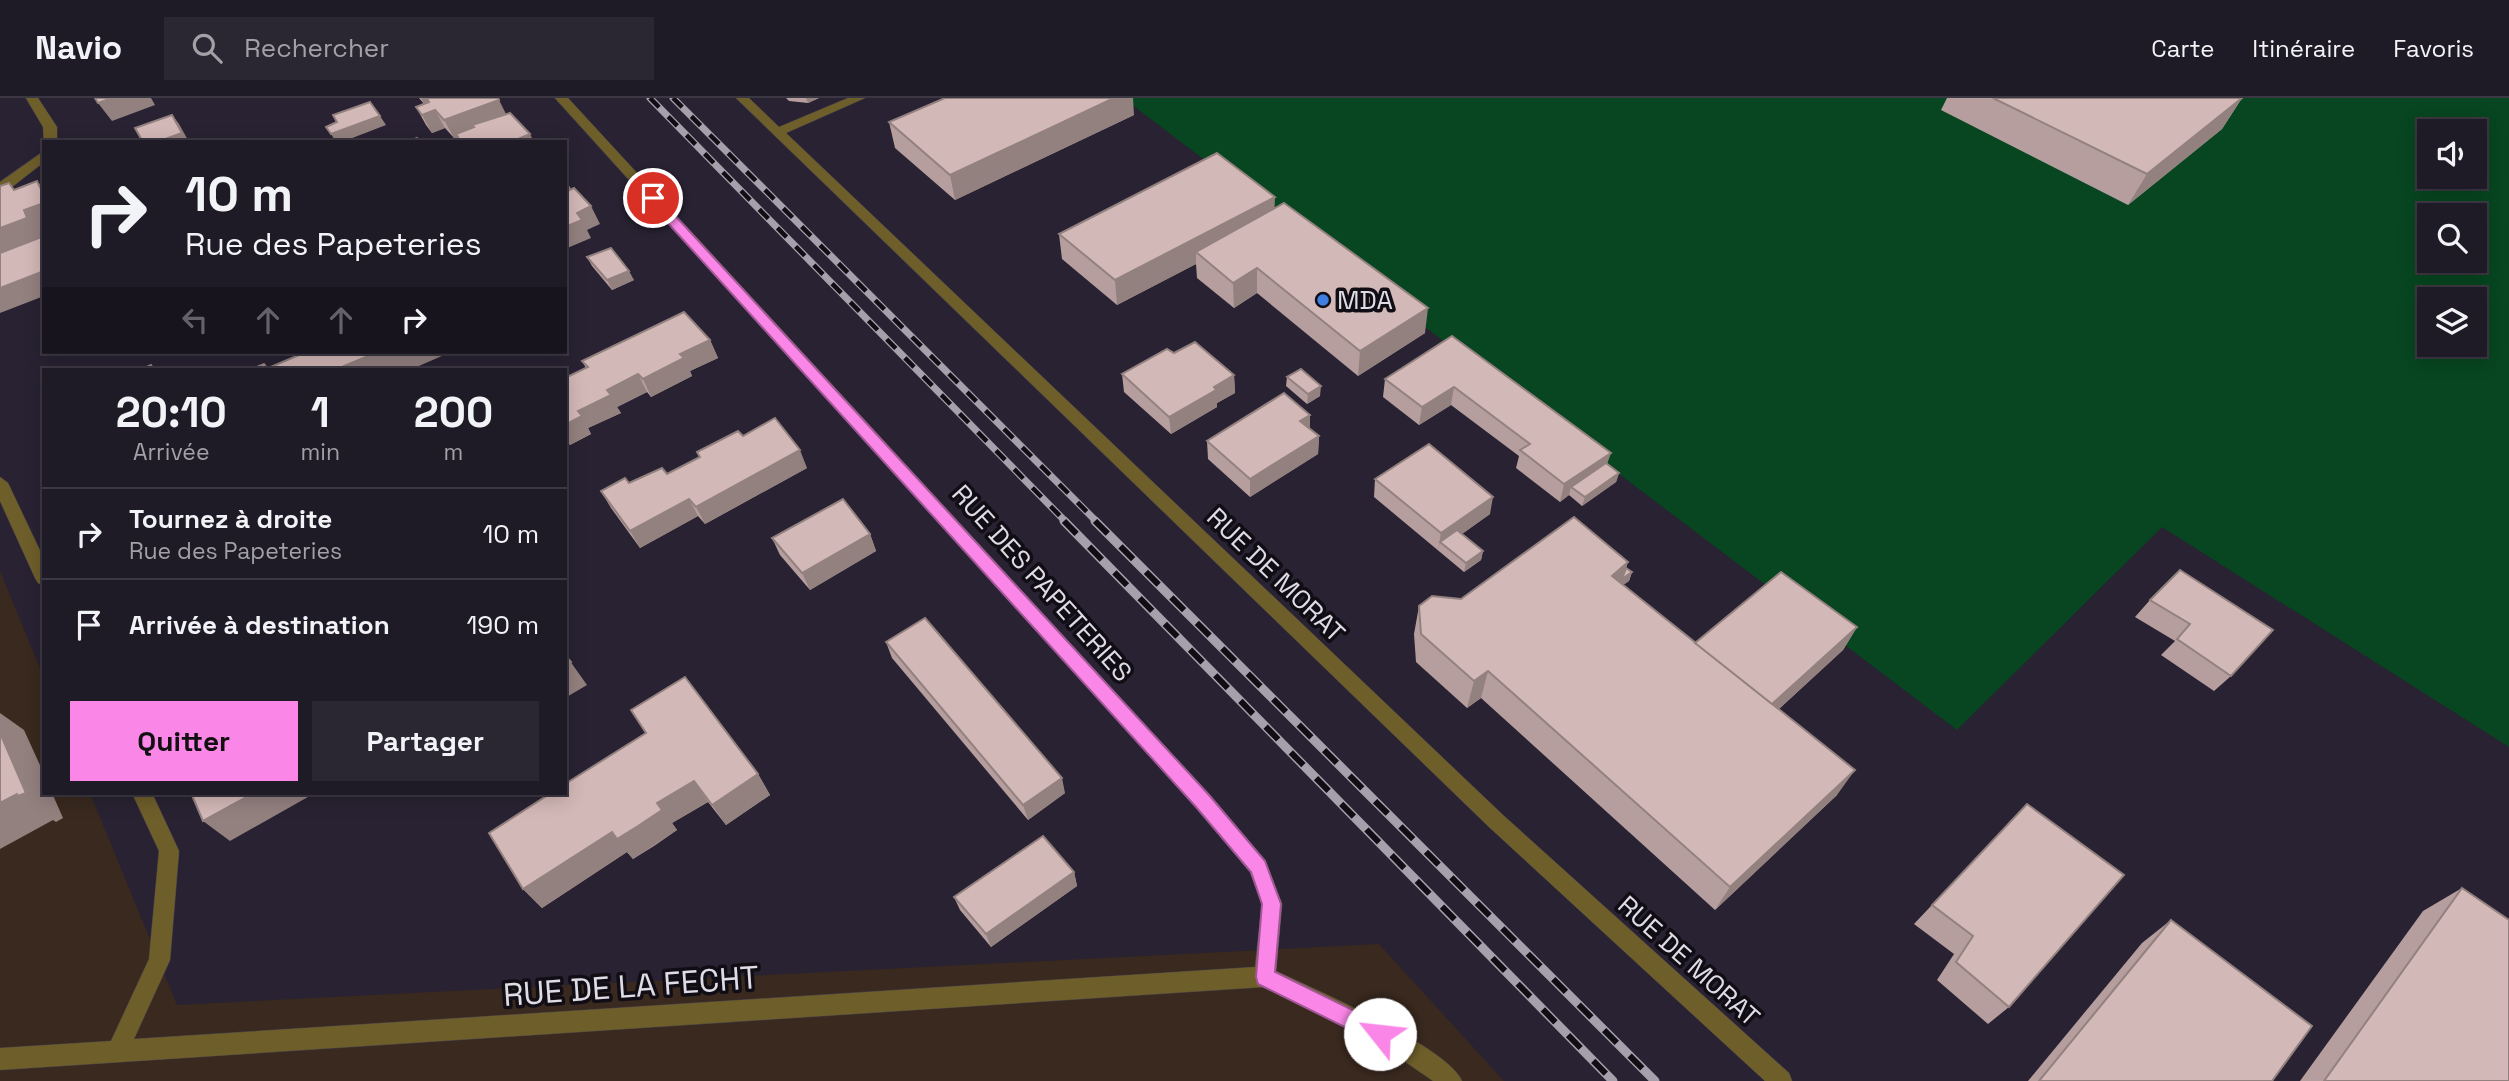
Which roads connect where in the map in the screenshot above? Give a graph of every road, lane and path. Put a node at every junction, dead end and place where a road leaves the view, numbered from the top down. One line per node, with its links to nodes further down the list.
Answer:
1 (32, 98): 6 (street)
2 (561, 98): 12 (street, RUE DES PAPETERIES)
3 (742, 98): 5 (street, RUE DE MORAT)
4 (859, 98): 5 (street)
5 (778, 132): 16 (street, RUE DE MORAT)
6 (50, 140)
7 (42, 156): 8 (street)
8 (0, 187)
9 (0, 483): 10 (street)
10 (42, 574)
11 (143, 795): 13 (street)
12 (1265, 977): 13 (street, RUE DE LA FECHT); 15 (street)
13 (118, 1050): 14 (street, RUE DE LA FECHT)
14 (0, 1059)
15 (1451, 1081)
16 (1781, 1081)

